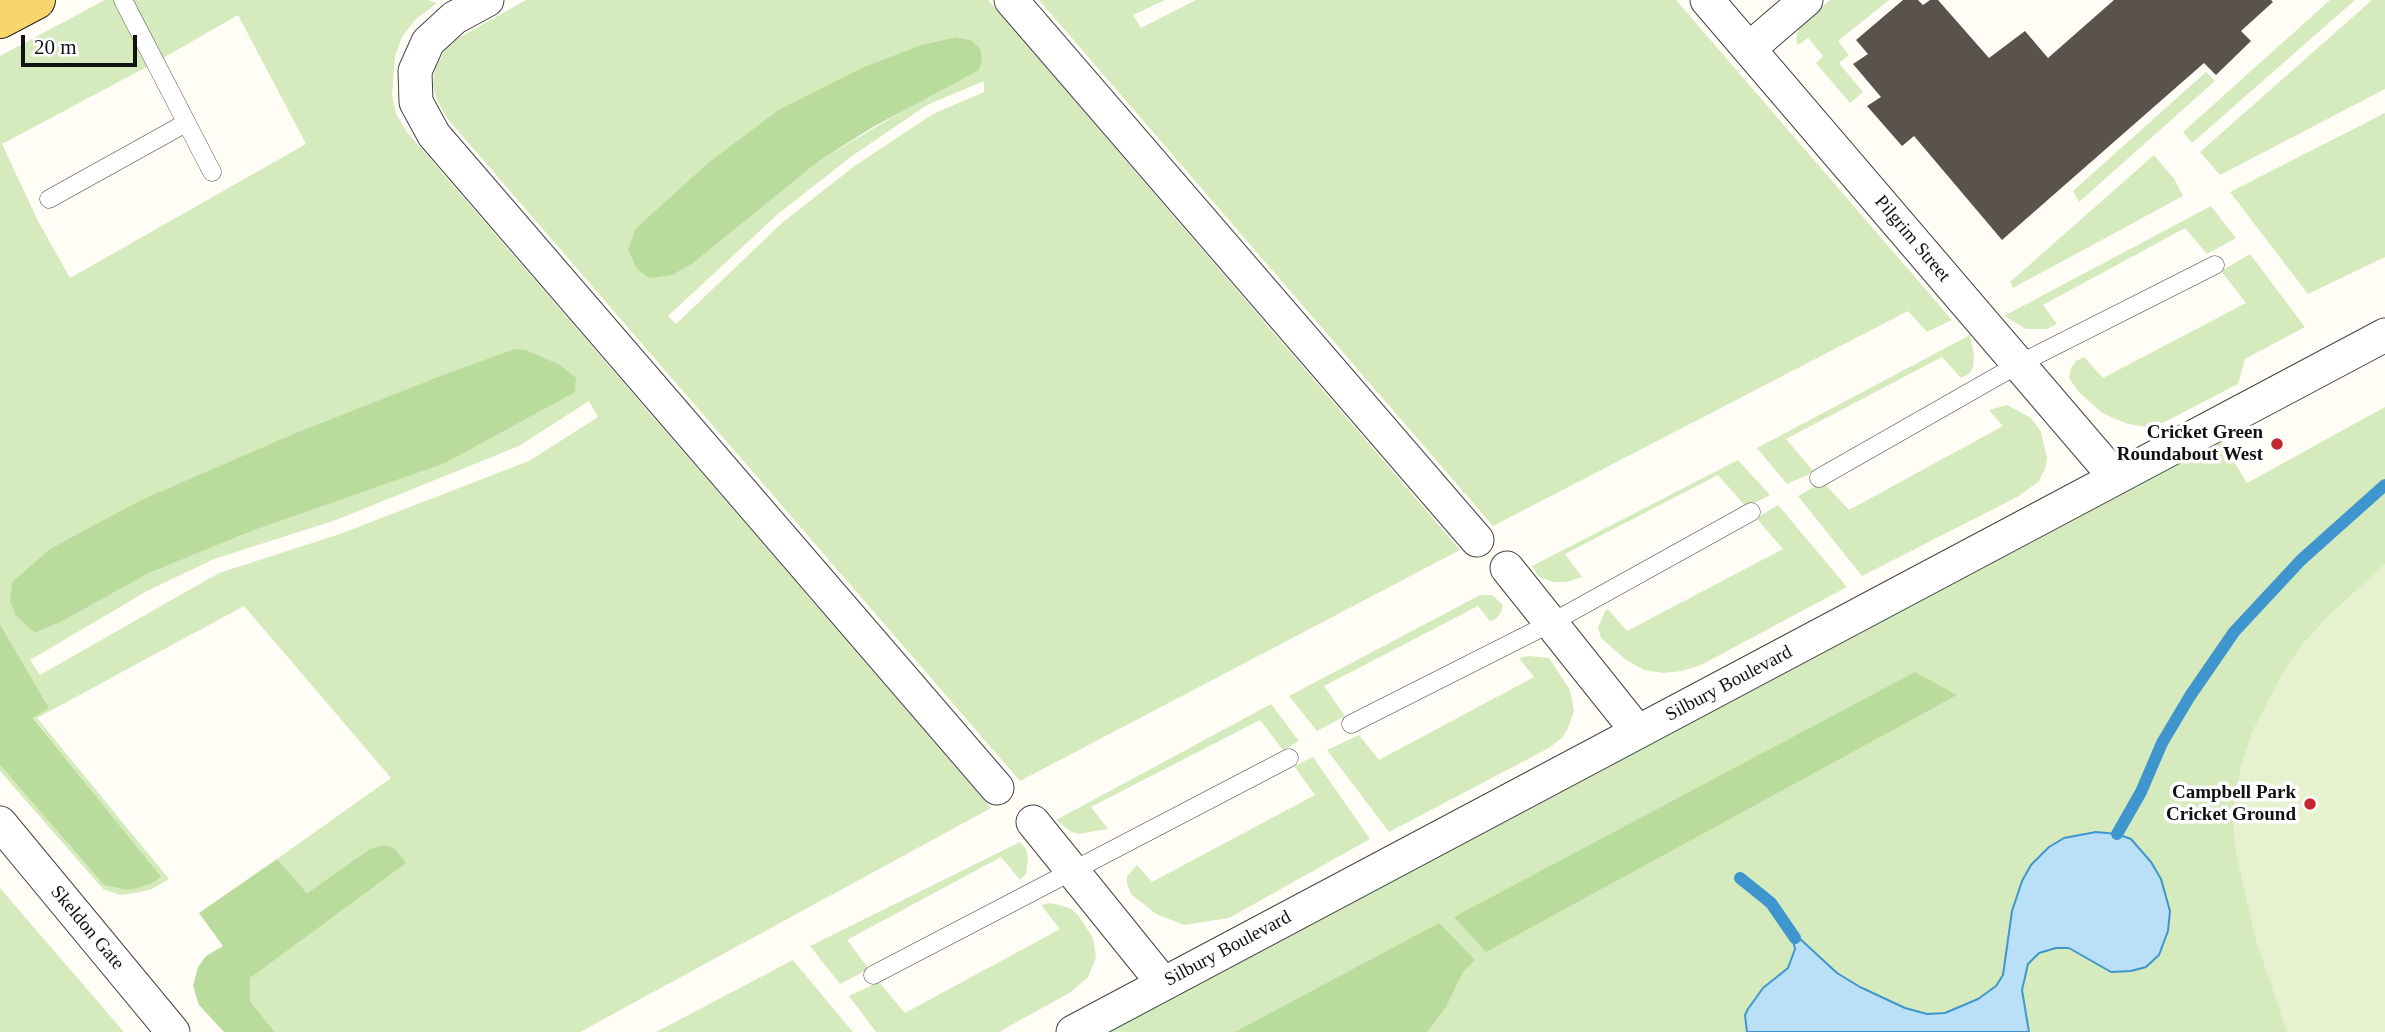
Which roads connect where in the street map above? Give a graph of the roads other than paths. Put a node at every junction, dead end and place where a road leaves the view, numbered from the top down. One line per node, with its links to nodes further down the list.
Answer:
1 (36, 0): 7 (main road)
2 (123, 0): 9 (lane)
3 (487, 0): 24 (street)
4 (1011, 0): 18 (street)
5 (1707, 0): 8 (street, Pilgrim Street)
6 (1806, 0): 8 (street)
7 (0, 19)
8 (1751, 48): 14 (street, Pilgrim Street)
9 (186, 123): 10 (lane); 11 (lane)
10 (212, 172)
11 (48, 199)
12 (2215, 265): 14 (lane)
13 (2385, 335): 16 (street, Silbury Boulevard)
14 (2019, 365): 15 (lane); 16 (street, Pilgrim Street)
15 (1819, 478)
16 (2116, 478): 22 (street, Silbury Boulevard)
17 (1751, 512): 20 (lane)
18 (1477, 540)
19 (1507, 568): 20 (street)
20 (1551, 623): 21 (lane); 22 (street)
21 (1351, 724)
22 (1639, 732): 29 (street, Silbury Boulevard)
23 (1289, 758): 27 (lane)
24 (997, 788)
25 (1033, 822): 27 (street)
26 (0, 823): 30 (street, Skeldon Gate)
27 (1074, 872): 28 (lane); 29 (street)
28 (873, 975)
29 (1163, 983): 31 (street, Silbury Boulevard)
30 (173, 1032)
31 (1073, 1032)

